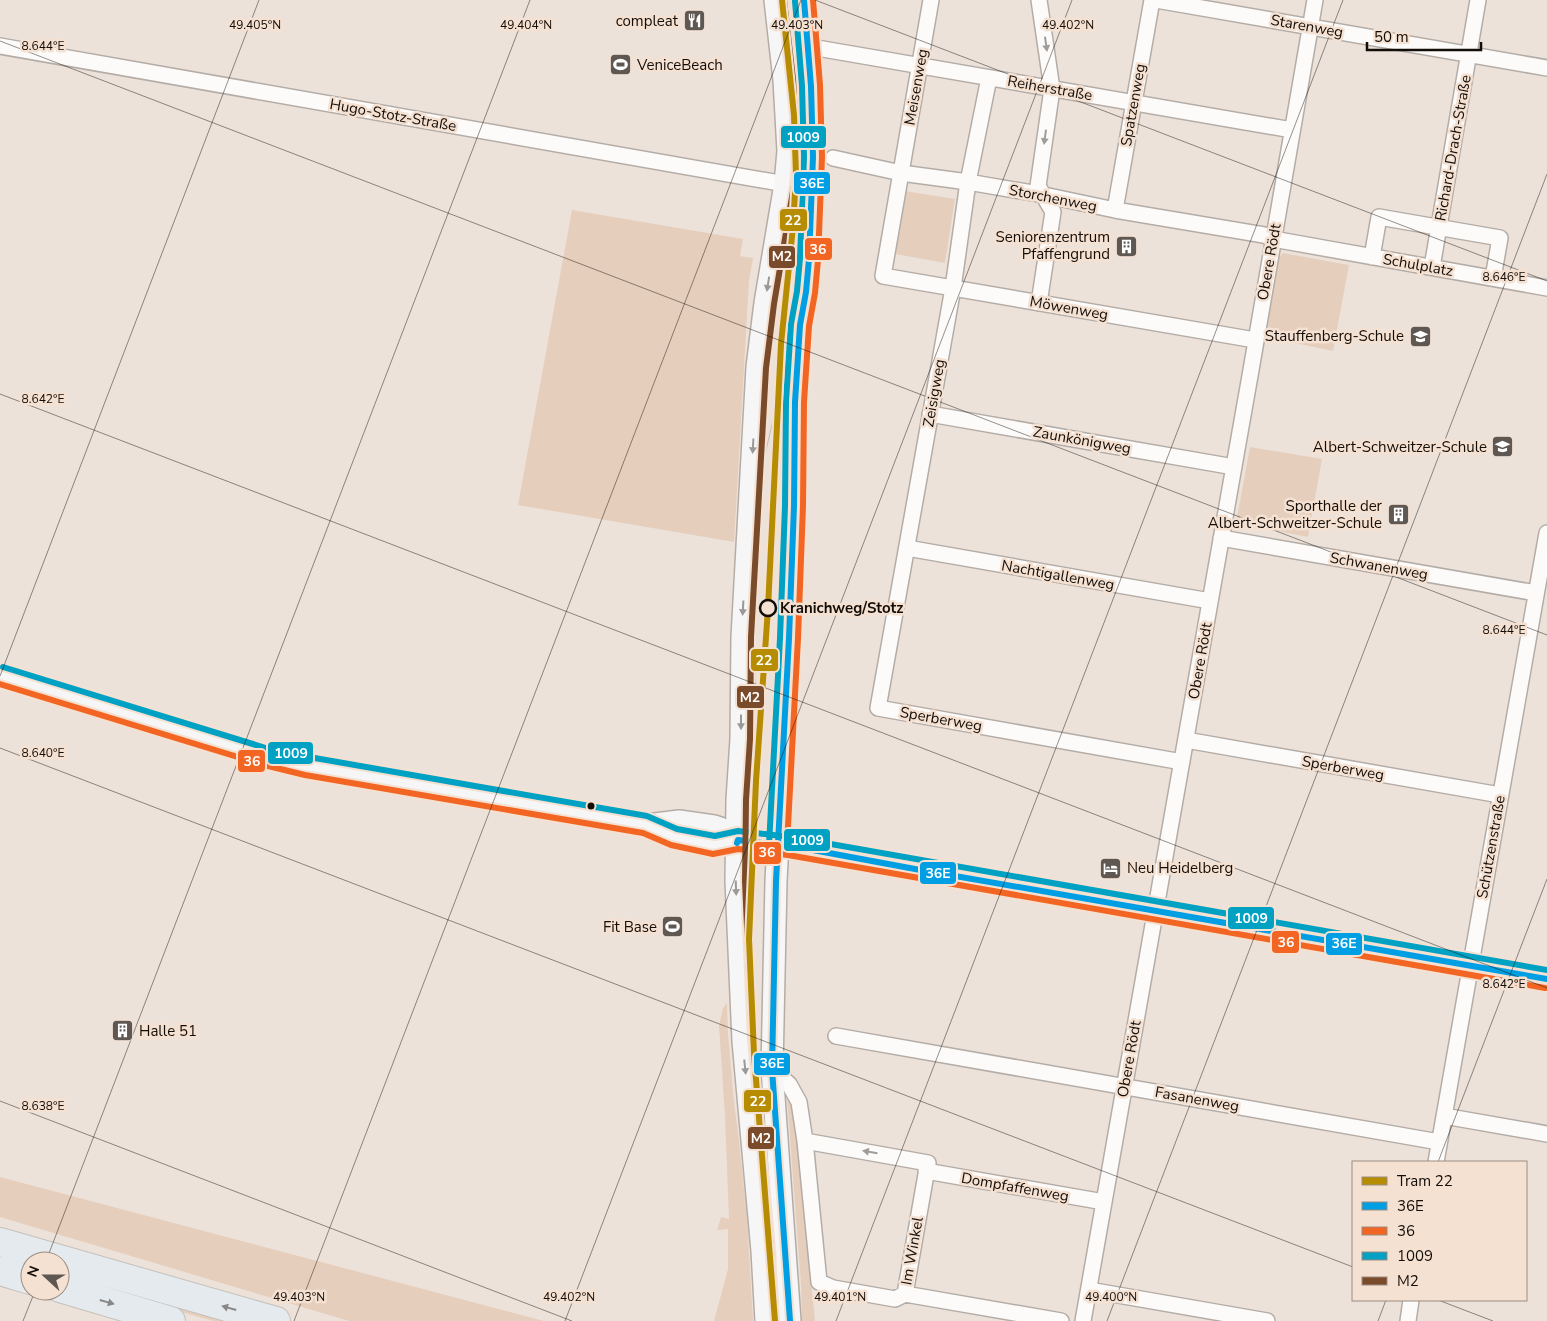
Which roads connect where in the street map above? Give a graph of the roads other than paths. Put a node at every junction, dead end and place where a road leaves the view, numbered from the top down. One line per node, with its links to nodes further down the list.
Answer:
1 (775, 0): 22 (main road)
2 (804, 0): 11 (main road)
3 (931, 0): 13 (street, Meisenweg)
4 (1039, 0): 16 (street, one-way to 16)
5 (1152, 0): 17 (street, Spatzenweg)
6 (1156, 0): 9 (street, Starenweg)
7 (1315, 0): 9 (street, Obere Rödt)
8 (1478, 0): 12 (street, Richard-Drach-Straße)
9 (1310, 27): 12 (street, Starenweg); 18 (street, Obere Rödt)
10 (0, 46): 22 (street, Hugo-Stotz-Straße)
11 (809, 48): 13 (street, Reiherstraße); 48 (main road)
12 (1469, 54): 14 (street, Starenweg); 25 (street, Richard-Drach-Straße)
13 (920, 66): 15 (street, Reiherstraße); 20 (street, Meisenweg)
14 (1547, 68)
15 (989, 78): 16 (street, Reiherstraße); 21 (street, Zeisigweg)
16 (1052, 89): 17 (street, Reiherstraße); 23 (street, one-way to 23)
17 (1134, 103): 18 (street, Reiherstraße); 24 (street, Spatzenweg)
18 (1292, 130): 26 (street, Obere Rödt)
19 (833, 158): 20 (street, Storchenweg)
20 (901, 173): 21 (street, Storchenweg); 29 (street, Meisenweg)
21 (968, 182): 23 (street, Storchenweg); 31 (street, Zeisigweg)
22 (785, 184): 47 (main road, one-way to 47)
23 (1044, 195): 24 (street, Storchenweg); 33 (street)
24 (1115, 210): 26 (street, Storchenweg)
25 (1439, 227): 27 (street, Schulplatz); 28 (street, Richard-Drach-Straße); 30 (street, Schulplatz)
26 (1273, 239): 27 (street, Schulplatz); 34 (street, Obere Rödt)
27 (1372, 257): 28 (street, Schulplatz)
28 (1432, 267): 30 (street, Schulplatz)
29 (883, 276): 31 (street, Möwenweg)
30 (1493, 278): 32 (street, Schulplatz)
31 (952, 288): 33 (street, Möwenweg); 35 (street, Zeisigweg)
32 (1547, 288)
33 (1039, 303): 34 (street, Möwenweg)
34 (1255, 340): 36 (street, Obere Rödt)
35 (930, 414): 36 (street, Zaunkönigweg); 39 (street, Zeisigweg)
36 (1234, 467): 38 (street, Obere Rödt)
37 (1547, 533): 40 (street, Schützenstraße)
38 (1222, 538): 40 (street, Schwanenweg); 41 (street, Obere Rödt)
39 (907, 548): 41 (street, Nachtigallenweg); 43 (street, Zeisigweg)
40 (1536, 593): 46 (street, Schützenstraße)
41 (1210, 601): 44 (street, Obere Rödt)
42 (0, 675): 47 (main road)
43 (878, 708): 45 (street, Sperberweg)
44 (1186, 740): 45 (street, Obere Rödt); 46 (street, Sperberweg)
45 (1182, 762): 49 (street, Obere Rödt)
46 (1500, 795): 50 (street, Schützenstraße)
47 (738, 840): 48 (main road); 71 (main road, one-way to 71)
48 (778, 845): 49 (street); 53 (main road)
49 (1156, 910): 50 (street); 54 (street, Obere Rödt)
50 (1470, 966): 51 (street); 55 (street, Schützenstraße)
51 (1547, 979)
52 (836, 1036): 54 (street, Fasanenweg)
53 (772, 1069): 57 (street, Im Winkel); 72 (main road)
54 (1124, 1086): 58 (street, Fasanenweg); 61 (street, Obere Rödt)
55 (1444, 1116): 56 (street); 58 (street, Schützenstraße)
56 (1547, 1134)
57 (805, 1141): 60 (street, one-way to 57); 67 (street, Im Winkel)
58 (1439, 1142): 59 (street, Schützenstraße)
59 (1436, 1161)
60 (922, 1166): 61 (street, Dompfaffenweg); 67 (street, Im Winkel)
61 (1104, 1202): 65 (street, Obere Rödt)
62 (0, 1242): 70 (highway, one-way to 62)
63 (0, 1271): 64 (highway)
64 (20, 1277)
65 (1089, 1290): 74 (street, Obere Rödt); 75 (street)
66 (70, 1291): 69 (highway, one-way to 69)
67 (904, 1294): 73 (street)
68 (1412, 1301): 76 (street)
69 (171, 1321)
70 (276, 1321)
71 (766, 1321)
72 (790, 1321)
73 (1060, 1321)
74 (1083, 1321)
75 (1267, 1321)
76 (1408, 1321)

